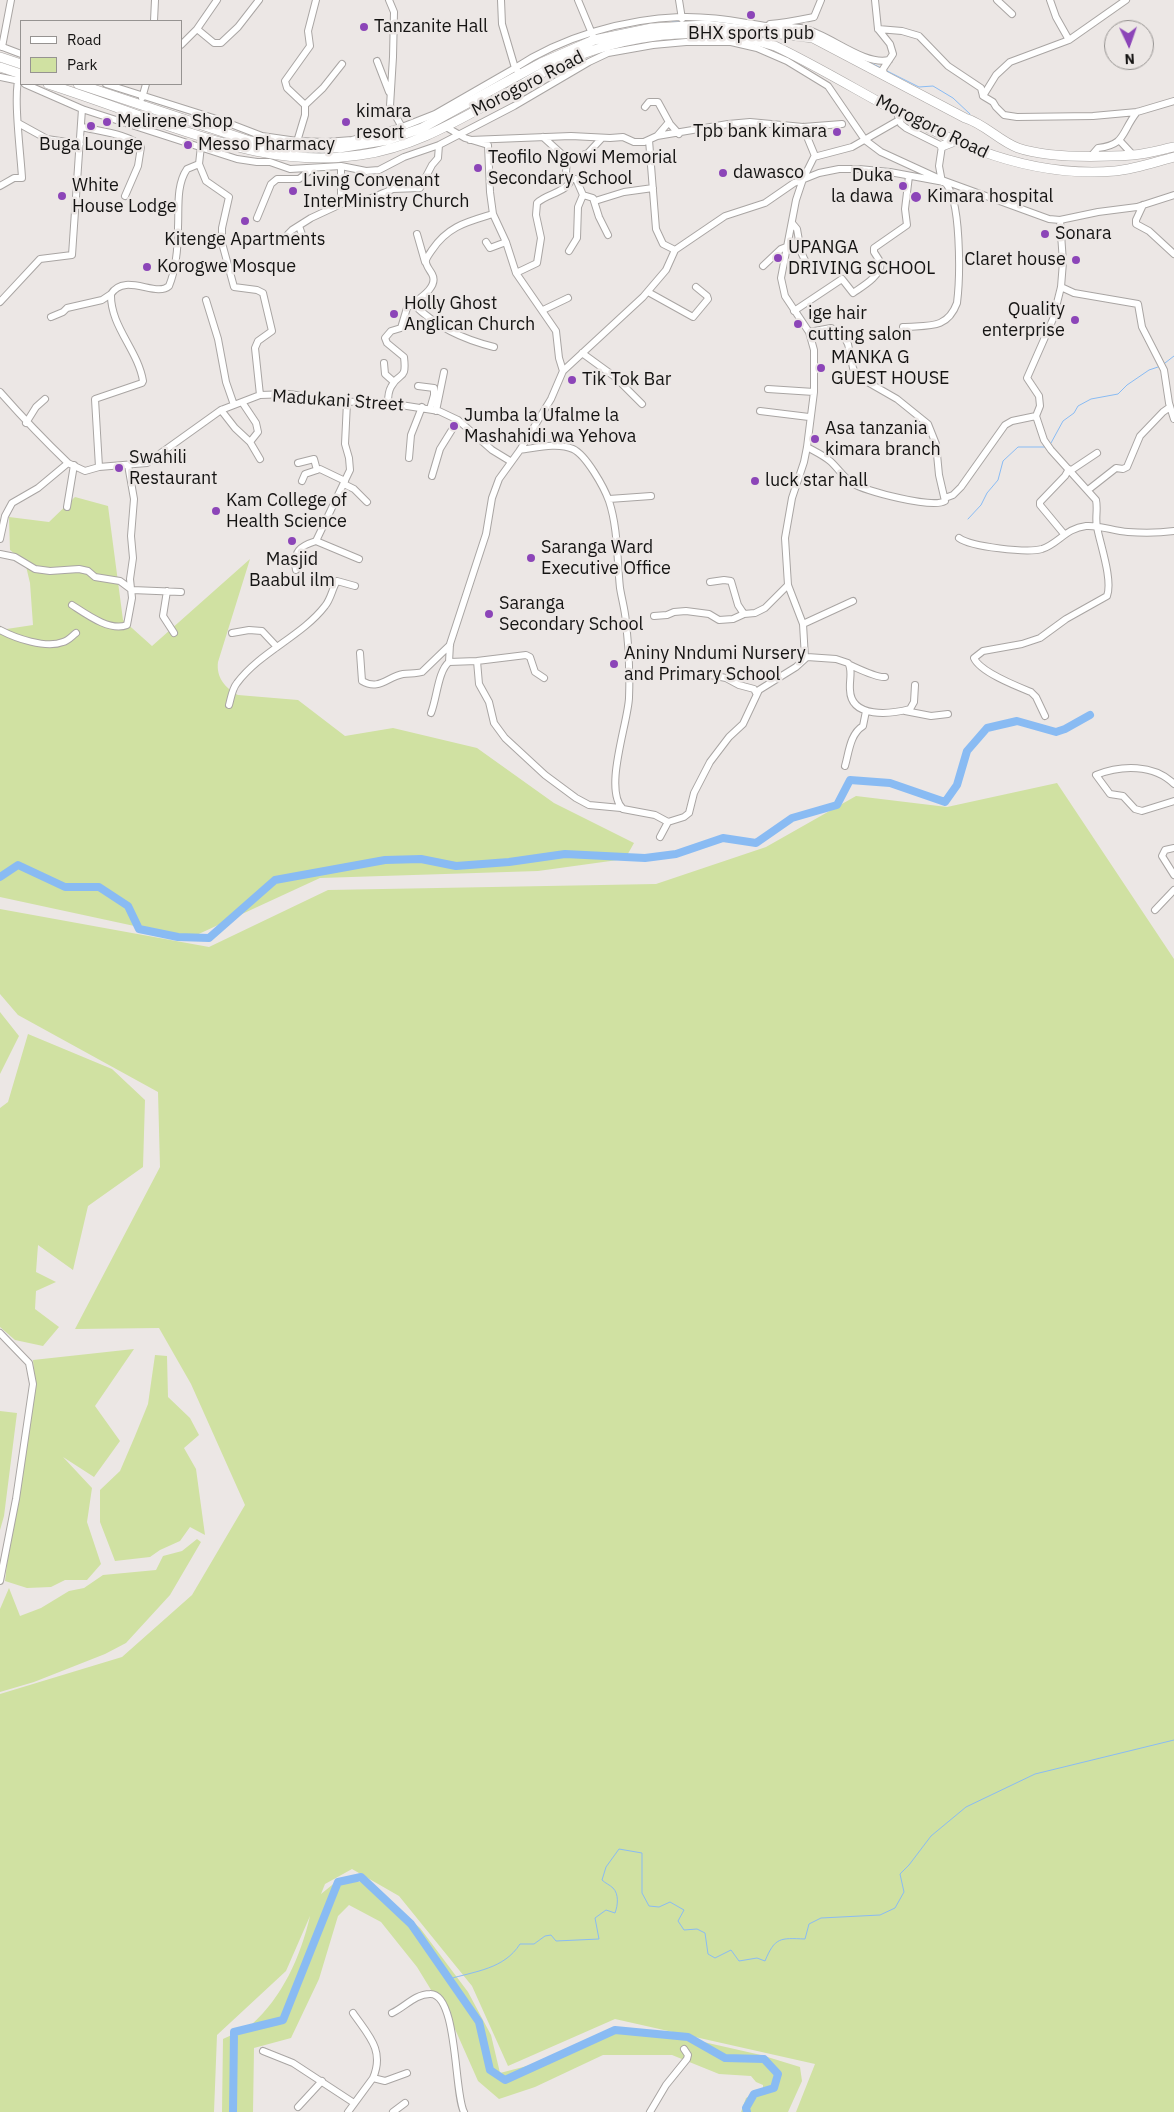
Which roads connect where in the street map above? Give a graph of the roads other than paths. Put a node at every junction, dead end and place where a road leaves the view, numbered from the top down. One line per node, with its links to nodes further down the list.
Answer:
1 (11, 0): 24 (street)
2 (155, 0): 16 (street)
3 (217, 0): 19 (street)
4 (259, 0): 19 (street)
5 (316, 0): 45 (street)
6 (389, 0): 41 (street)
7 (501, 0): 31 (street)
8 (578, 0): 21 (street)
9 (679, 0): 17 (street)
10 (821, 0): 18 (street)
11 (875, 0): 20 (street)
12 (997, 0): 15 (street)
13 (1050, 0): 22 (street)
14 (1126, 0): 22 (street)
15 (1012, 14)
16 (154, 20)
17 (682, 21): 18 (street); 21 (highway, Morogoro Road); 34 (highway, Morogoro Road)
18 (758, 25): 27 (street)
19 (197, 29): 23 (street)
20 (878, 29): 27 (street); 42 (street)
21 (593, 36): 31 (street); 32 (highway, Morogoro Road)
22 (1069, 40): 42 (street)
23 (182, 44)
24 (1, 46): 25 (street)
25 (20, 54)
26 (0, 57): 33 (highway)
27 (889, 60): 34 (street)
28 (377, 61): 41 (street)
29 (342, 64): 45 (street)
30 (0, 67): 33 (highway)
31 (515, 68): 32 (street); 57 (street)
32 (524, 72): 57 (highway, Morogoro Road)
33 (20, 75): 35 (street); 52 (street)
34 (884, 75): 74 (highway, Morogoro Road)
35 (0, 77)
36 (27, 85): 47 (street)
37 (51, 85): 56 (highway, Morogoro Road)
38 (82, 85): 43 (highway, Morogoro Road)
39 (108, 85): 43 (street)
40 (146, 85): 43 (street)
41 (390, 95): 57 (street)
42 (983, 96): 49 (street)
43 (141, 100): 69 (highway, Morogoro Road)
44 (1174, 101): 49 (street)
45 (305, 105): 69 (street)
46 (645, 107): 51 (street)
47 (82, 109): 54 (street); 71 (street)
48 (896, 110): 50 (street); 56 (highway, Morogoro Road); 66 (highway, Morogoro Road)
49 (1137, 112): 67 (street)
50 (899, 120): 65 (street); 72 (street)
51 (669, 122): 58 (street); 60 (street)
52 (18, 123): 68 (street); 86 (street)
53 (842, 124): 55 (street)
54 (82, 127): 68 (street); 90 (street)
55 (804, 127): 58 (street); 76 (street)
56 (446, 128): 59 (street)
57 (404, 131): 69 (highway, Morogoro Road)
58 (679, 134): 60 (street)
59 (458, 135): 63 (street); 65 (street); 70 (street)
60 (657, 136): 64 (street)
61 (543, 137): 62 (street); 63 (street); 78 (street)
62 (602, 138): 64 (street); 78 (street)
63 (470, 140): 94 (street)
64 (649, 140): 87 (street)
65 (865, 140): 76 (street); 85 (street)
66 (955, 141): 72 (highway); 77 (highway, Morogoro Road)
67 (1120, 141): 74 (street); 75 (street)
68 (80, 144): 119 (street)
69 (296, 145)
70 (439, 145): 80 (street); 92 (street)
71 (201, 146): 79 (street); 81 (street)
72 (942, 146): 85 (street)
73 (1174, 147): 75 (highway, Morogoro Road)
74 (1092, 155): 75 (highway, Morogoro Road)
75 (1133, 155)
76 (815, 156): 84 (street)
77 (1174, 156)
78 (567, 161): 83 (street)
79 (199, 164): 116 (street); 136 (street)
80 (341, 166): 81 (street); 92 (street)
81 (314, 167): 95 (street)
82 (910, 176): 84 (street); 85 (street); 122 (street)
83 (570, 179): 88 (street); 112 (street)
84 (803, 179): 97 (street); 106 (street)
85 (942, 181): 96 (street); 124 (street)
86 (0, 186)
87 (652, 188): 91 (street); 106 (street)
88 (583, 195): 91 (street); 107 (street)
89 (1174, 195): 93 (street)
90 (124, 196)
91 (595, 201): 100 (street)
92 (341, 204): 98 (street)
93 (1143, 205): 96 (street); 108 (street)
94 (493, 214): 102 (street); 109 (street)
95 (257, 218)
96 (1060, 220): 114 (street)
97 (792, 223): 105 (street); 111 (street)
98 (299, 226): 103 (street); 104 (street)
99 (417, 234): 109 (street)
100 (608, 234)
101 (486, 242): 102 (street)
102 (506, 242): 112 (street)
103 (289, 243)
104 (305, 243)
105 (786, 247): 110 (street); 122 (street)
106 (675, 250): 115 (street)
107 (569, 251)
108 (1174, 254)
109 (426, 264): 120 (street)
110 (763, 266)
111 (810, 271)
112 (516, 273): 121 (street)
113 (696, 287): 115 (street)
114 (1061, 287): 142 (street); 149 (street)
115 (648, 292): 127 (street)
116 (111, 294): 123 (street); 163 (street)
117 (568, 298): 121 (street)
118 (206, 300): 143 (street)
119 (0, 302)
120 (413, 304): 126 (street); 131 (street)
121 (542, 310): 130 (street)
122 (794, 311): 125 (street)
123 (51, 317)
124 (903, 327)
125 (809, 332): 135 (street); 171 (street)
126 (494, 346)
127 (582, 353): 130 (street); 141 (street)
128 (384, 363): 131 (street)
129 (444, 372): 146 (street)
130 (563, 372): 155 (street)
131 (394, 382): 140 (street)
132 (418, 386): 146 (street)
133 (768, 389): 135 (street)
134 (0, 392): 152 (street)
135 (814, 392): 148 (street)
136 (260, 396): 138 (street, Madukani Street); 139 (street, Madukani Street)
137 (45, 399): 152 (street)
138 (242, 402): 143 (street, Madukani Street); 153 (street)
139 (347, 402): 140 (street, Madukani Street); 168 (street)
140 (388, 403): 144 (street, Madukani Street)
141 (642, 404)
142 (1171, 404): 150 (street); 169 (street)
143 (234, 405): 145 (street, Madukani Street)
144 (422, 407): 146 (street, Madukani Street); 157 (street)
145 (221, 410): 153 (street); 162 (street, Madukani Street)
146 (433, 410): 151 (street, Madukani Street)
147 (760, 411): 148 (street)
148 (809, 416): 154 (street)
149 (1036, 416): 165 (street); 171 (street)
150 (1174, 419)
151 (458, 420): 159 (street, Madukani Street); 166 (street)
152 (26, 423): 161 (street)
153 (250, 442): 158 (street)
154 (807, 447): 171 (street); 185 (street)
155 (520, 450): 159 (street); 172 (street)
156 (1097, 453): 165 (street)
157 (409, 458)
158 (260, 459)
159 (510, 461): 199 (street)
160 (298, 463): 164 (street)
161 (71, 464): 163 (street, Madukani Street); 174 (street); 179 (street)
162 (128, 465): 163 (street, Madukani Street); 187 (street)
163 (99, 467)
164 (317, 470): 167 (street); 168 (street)
165 (1069, 470): 169 (street); 177 (street)
166 (432, 476)
167 (302, 481)
168 (345, 482): 173 (street); 180 (street)
169 (1088, 490): 175 (street)
170 (651, 496): 172 (street)
171 (945, 498)
172 (609, 499): 220 (street)
173 (367, 502)
174 (67, 507)
175 (1096, 526): 176 (street); 177 (street); 216 (street)
176 (1174, 531)
177 (1064, 534): 178 (street)
178 (959, 538)
179 (0, 539)
180 (316, 540): 182 (street); 183 (street)
181 (0, 554): 187 (street)
182 (359, 559)
183 (296, 570)
184 (710, 582): 192 (street)
185 (788, 585): 192 (street); 194 (street)
186 (355, 586): 200 (street)
187 (132, 590): 188 (street); 191 (street)
188 (167, 592): 189 (street); 197 (street)
189 (181, 592)
190 (854, 601): 194 (street)
191 (72, 605)
192 (744, 614): 193 (street)
193 (654, 616)
194 (803, 624): 202 (street)
195 (0, 630): 196 (street)
196 (76, 633)
197 (174, 633)
198 (232, 633): 200 (street)
199 (450, 644): 201 (street); 204 (street)
200 (277, 646): 211 (street)
201 (360, 653)
202 (805, 658): 205 (street); 210 (street)
203 (477, 661): 204 (street); 208 (street); 220 (street)
204 (449, 662): 214 (street)
205 (850, 665): 207 (street); 212 (street)
206 (706, 674): 210 (street)
207 (885, 677)
208 (544, 678)
209 (915, 685): 213 (street)
210 (756, 693): 221 (street)
211 (228, 705)
212 (866, 711): 213 (street); 217 (street)
213 (904, 711): 215 (street)
214 (431, 713)
215 (948, 714)
216 (1045, 716)
217 (845, 766)
218 (1174, 784): 219 (street)
219 (1174, 801)
220 (621, 808): 221 (street)
221 (668, 822): 222 (street)
222 (660, 837)
223 (1174, 848): 224 (street)
224 (1174, 875)
225 (1174, 890): 226 (street)
226 (1155, 910)
227 (0, 1333): 228 (street)
228 (0, 1581)
229 (353, 2013): 234 (street)
230 (392, 2013): 241 (street)
231 (684, 2049): 242 (street)
232 (263, 2051): 235 (street)
233 (407, 2073): 234 (street)
234 (372, 2078): 236 (street)
235 (322, 2081): 236 (street); 238 (street)
236 (354, 2103): 239 (street)
237 (405, 2103): 240 (street)
238 (298, 2107)
239 (348, 2112)
240 (393, 2112)
241 (464, 2112)
242 (650, 2112)

